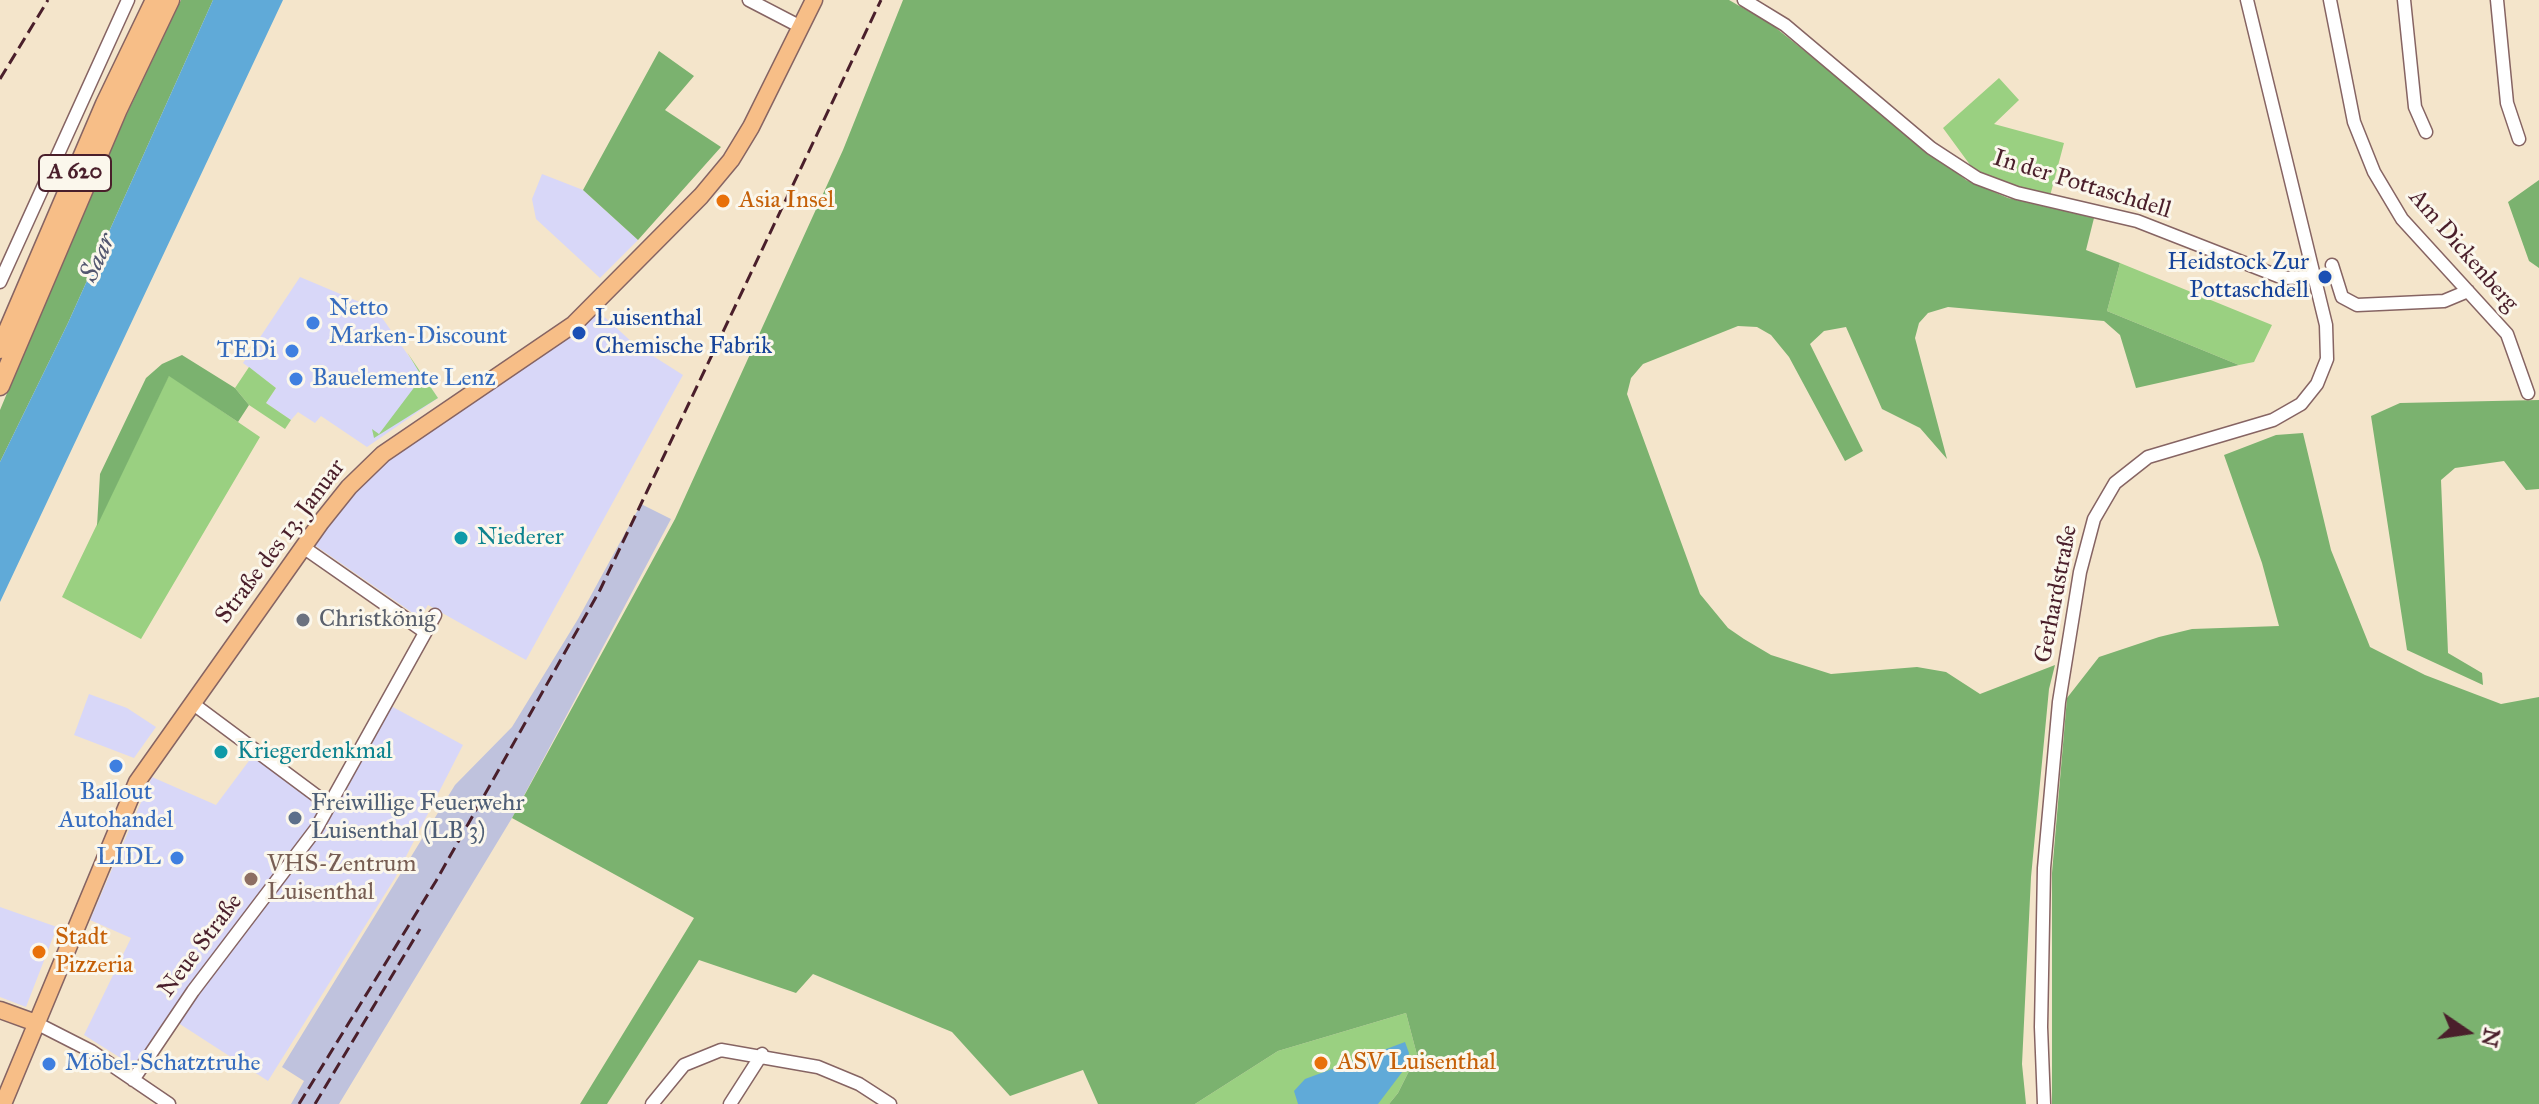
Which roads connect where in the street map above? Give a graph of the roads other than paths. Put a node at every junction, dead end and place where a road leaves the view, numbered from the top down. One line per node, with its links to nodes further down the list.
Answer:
1 (128, 0): 16 (street)
2 (155, 0): 18 (highway, A 620)
3 (170, 0): 19 (highway, A 620)
4 (749, 0): 11 (street)
5 (814, 0): 11 (main road, Straße des 13. Januar)
6 (1744, 0): 15 (street, In der Pottaschdell)
7 (2247, 0): 15 (street, Gerhardstraße)
8 (2330, 0): 17 (street, Am Dickenberg)
9 (2404, 0): 12 (street)
10 (2497, 0): 13 (street)
11 (801, 27): 21 (main road, Straße des 13. Januar)
12 (2426, 132)
13 (2519, 139)
14 (2332, 265): 17 (street)
15 (2315, 277): 35 (street, Gerhardstraße)
16 (0, 282)
17 (2468, 291): 20 (street, Am Dickenberg)
18 (0, 349)
19 (0, 386)
20 (2528, 393)
21 (303, 547): 23 (street); 24 (main road, Straße des 13. Januar)
22 (435, 615): 23 (street, Neue Straße)
23 (425, 632): 25 (street, Neue Straße)
24 (192, 703): 25 (street); 27 (main road, Straße des 13. Januar)
25 (329, 805): 29 (street, Neue Straße)
26 (0, 1010): 27 (main road)
27 (36, 1023): 29 (street); 30 (main road, Straße des 13. Januar)
28 (762, 1054): 32 (street); 33 (street); 34 (street)
29 (133, 1080): 31 (street)
30 (3, 1104)
31 (169, 1104)
32 (652, 1104)
33 (730, 1104)
34 (890, 1104)
35 (2044, 1104)

